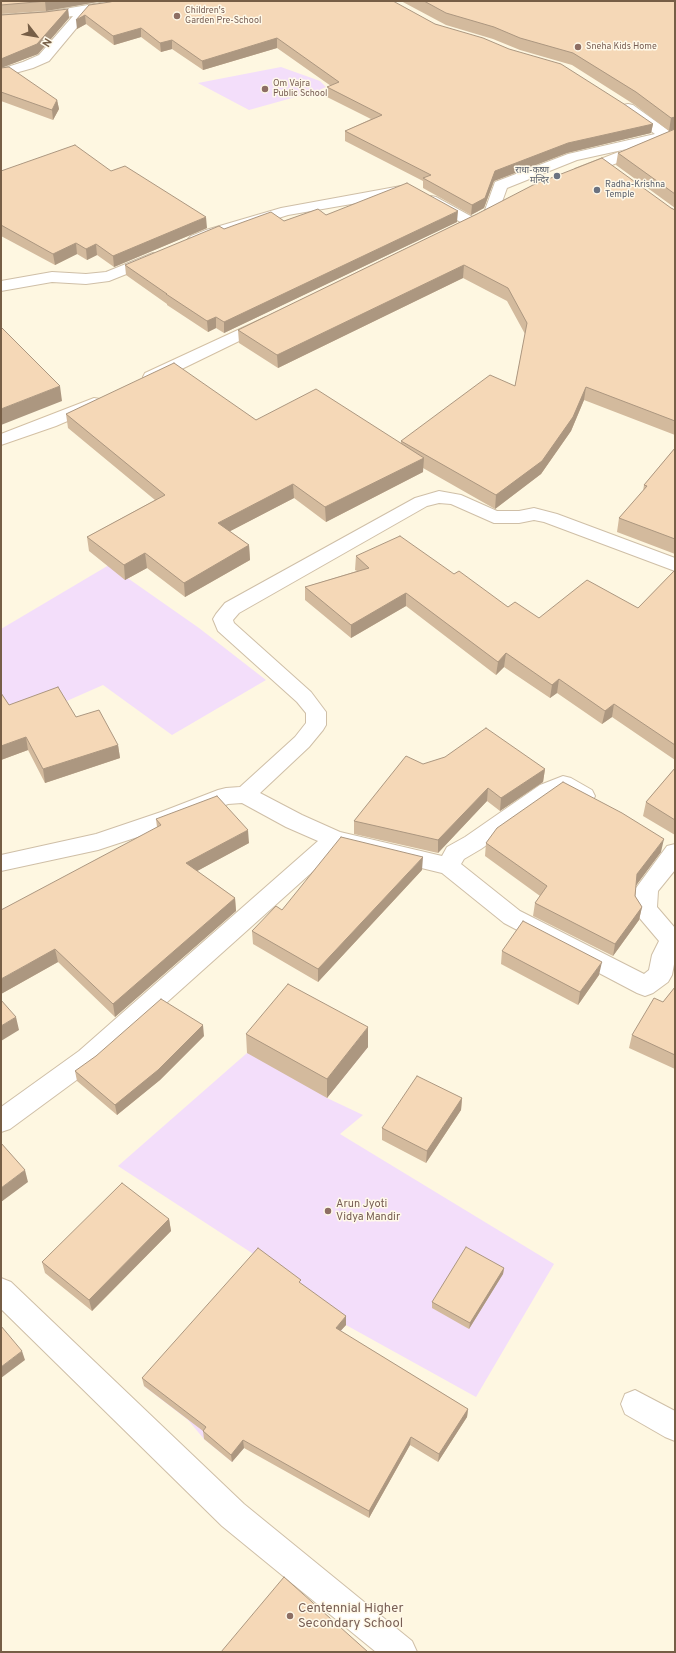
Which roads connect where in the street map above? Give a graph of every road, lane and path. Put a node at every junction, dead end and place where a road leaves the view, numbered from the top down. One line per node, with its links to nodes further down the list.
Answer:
1 (126, 1): 2 (street)
2 (84, 11): 3 (street); 4 (street)
3 (1, 19)
4 (1, 73)
5 (618, 102): 6 (street)
6 (671, 135): 7 (street); 9 (street)
7 (563, 178)
8 (512, 200): 9 (street)
9 (493, 210): 10 (street)
10 (182, 245)
11 (167, 251): 12 (street)
12 (1, 286)
13 (282, 314): 14 (street)
14 (134, 385)
15 (106, 397): 16 (street)
16 (1, 440)
17 (675, 565): 18 (street)
18 (245, 794): 20 (street); 22 (street)
19 (601, 805): 23 (street)
20 (335, 839): 23 (street); 24 (street)
21 (670, 847): 23 (street)
22 (1, 863)
23 (449, 866)
24 (1, 1121)
25 (1, 1291): 28 (street)
26 (635, 1404): 27 (street)
27 (675, 1426)
28 (401, 1652)

